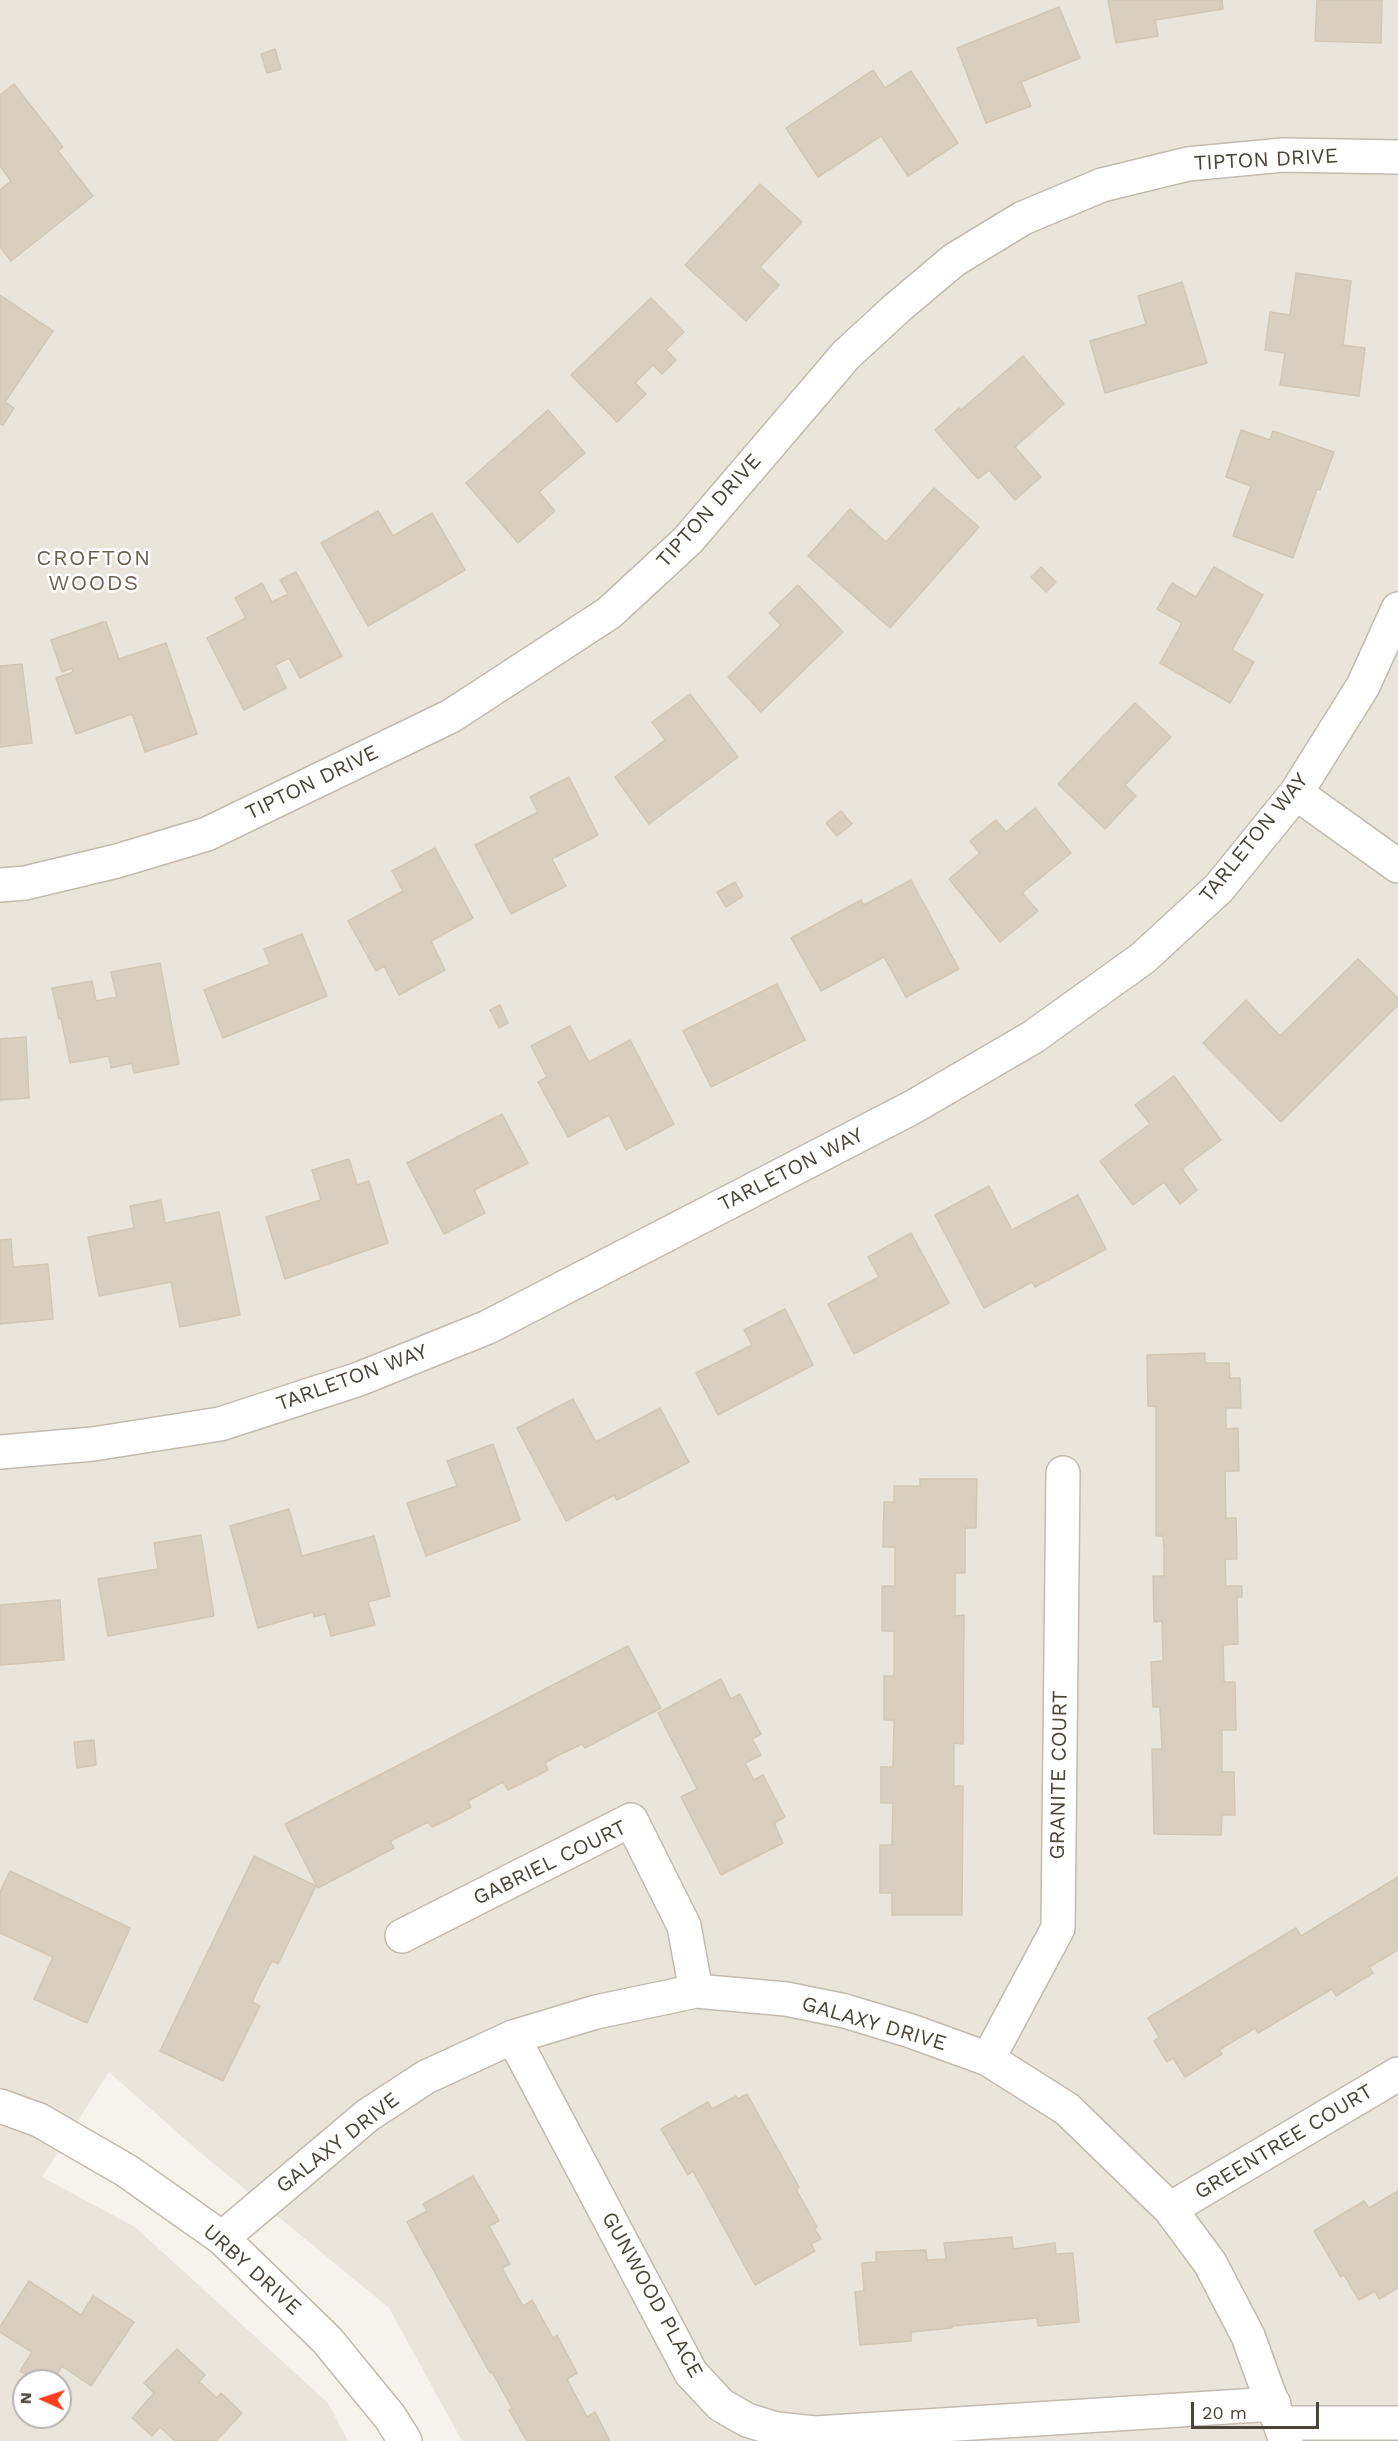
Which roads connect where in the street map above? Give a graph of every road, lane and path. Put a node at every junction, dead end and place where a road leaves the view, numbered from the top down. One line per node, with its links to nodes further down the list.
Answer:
1 (1398, 157): 5 (street, TIPTON DRIVE)
2 (1398, 609): 3 (street, TARLETON WAY)
3 (1296, 793): 4 (street); 6 (street, TARLETON WAY)
4 (1398, 866)
5 (0, 885)
6 (0, 1452)
7 (1063, 1473): 11 (street, GRANITE COURT)
8 (402, 1936): 9 (street, GABRIEL COURT)
9 (696, 1991): 10 (street, GALAXY DRIVE); 11 (street, GALAXY DRIVE)
10 (513, 2037): 15 (street, GALAXY DRIVE); 16 (street, GUNWOOD PLACE)
11 (987, 2059): 14 (street, GALAXY DRIVE)
12 (1398, 2074): 14 (street, GREENTREE COURT)
13 (0, 2106): 15 (street, URBY DRIVE)
14 (1170, 2209): 16 (street, GALAXY DRIVE)
15 (222, 2238): 18 (street, URBY DRIVE)
16 (1280, 2423): 17 (street, GUNWOOD PLACE)
17 (1398, 2423)
18 (405, 2441)

